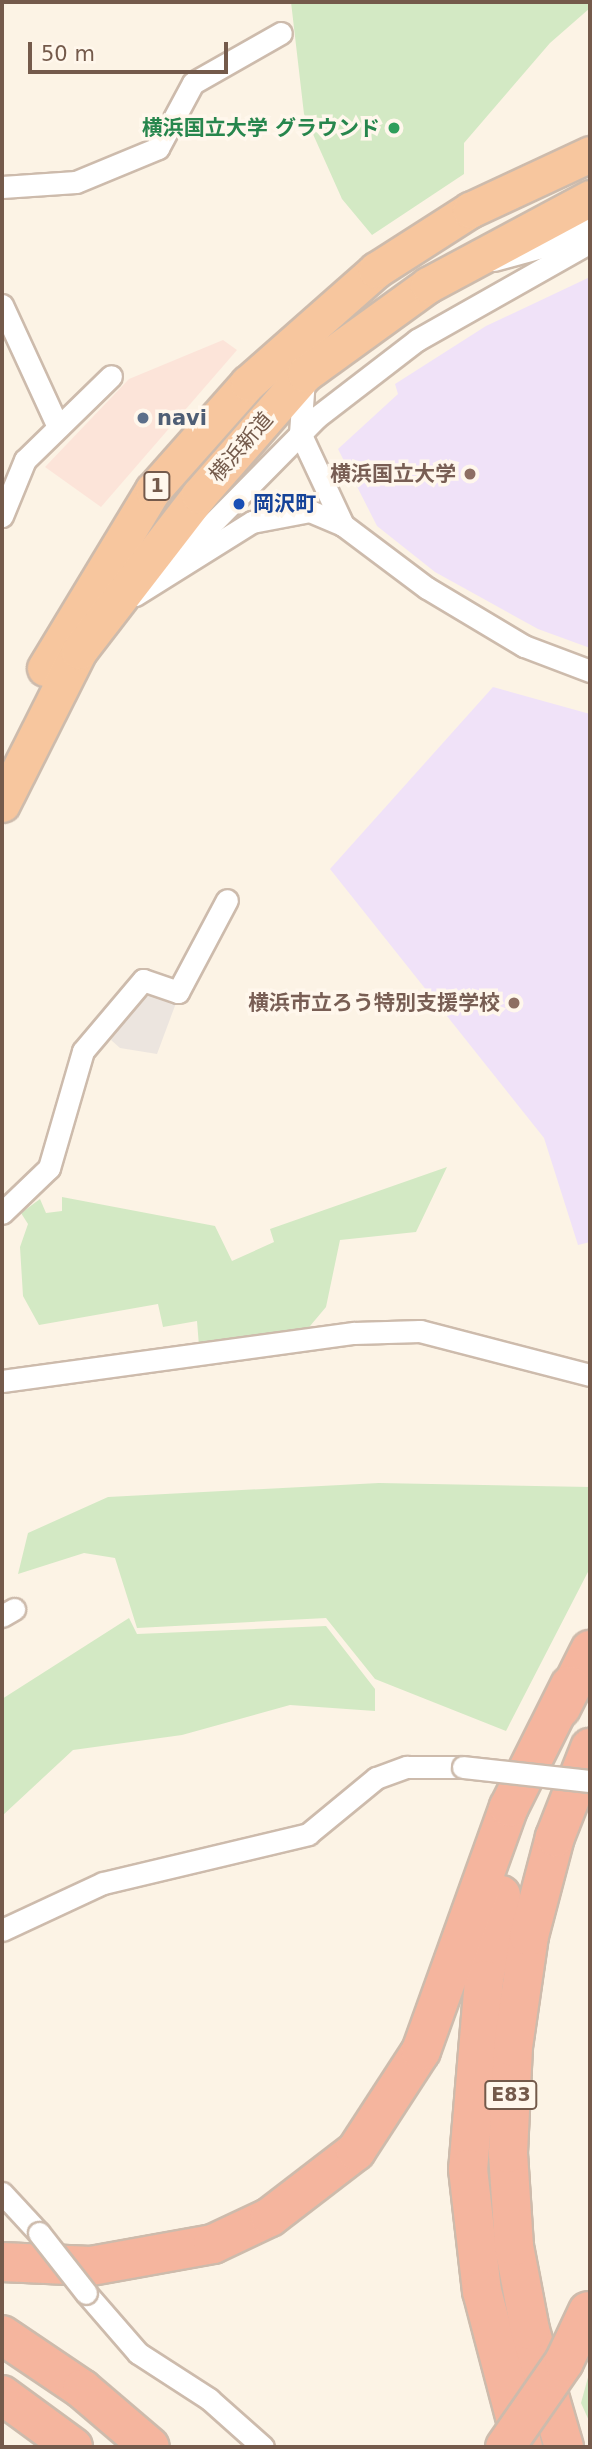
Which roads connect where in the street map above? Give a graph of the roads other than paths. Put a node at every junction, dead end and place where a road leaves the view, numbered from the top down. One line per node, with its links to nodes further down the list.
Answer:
1 (281, 33): 3 (street)
2 (590, 154): 18 (highway, 横浜新道 / 1)
3 (2, 187)
4 (590, 198): 7 (highway, 横浜新道 / 1)
5 (590, 232): 7 (street)
6 (590, 242): 12 (street)
7 (467, 264): 9 (highway, 横浜新道 / 1)
8 (2, 305): 11 (street)
9 (306, 373): 12 (street); 16 (highway, 横浜新道 / 1)
10 (111, 376): 11 (street)
11 (58, 428): 13 (street)
12 (300, 433): 14 (street); 15 (street)
13 (2, 516)
14 (343, 525): 15 (street); 17 (street)
15 (161, 575): 16 (street)
16 (100, 622): 19 (highway, 横浜新道 / 1)
17 (590, 671)
18 (2, 752)
19 (3, 800)
20 (227, 900): 21 (street)
21 (2, 1213)
22 (590, 1375): 23 (street)
23 (2, 1381)
24 (590, 1650): 25 (highway, E83)
25 (570, 1685): 30 (highway); 38 (highway, E83)
26 (590, 1748): 39 (highway, E83)
27 (590, 1781): 28 (street, bridge)
28 (2, 1930)
29 (2, 2193): 36 (street, bridge)
30 (2, 2262)
31 (589, 2306): 37 (highway, bridge)
32 (2, 2335): 35 (highway)
33 (2, 2395): 34 (highway)
34 (73, 2447)
35 (150, 2447)
36 (263, 2447)
37 (505, 2447)
38 (523, 2447)
39 (564, 2447)

